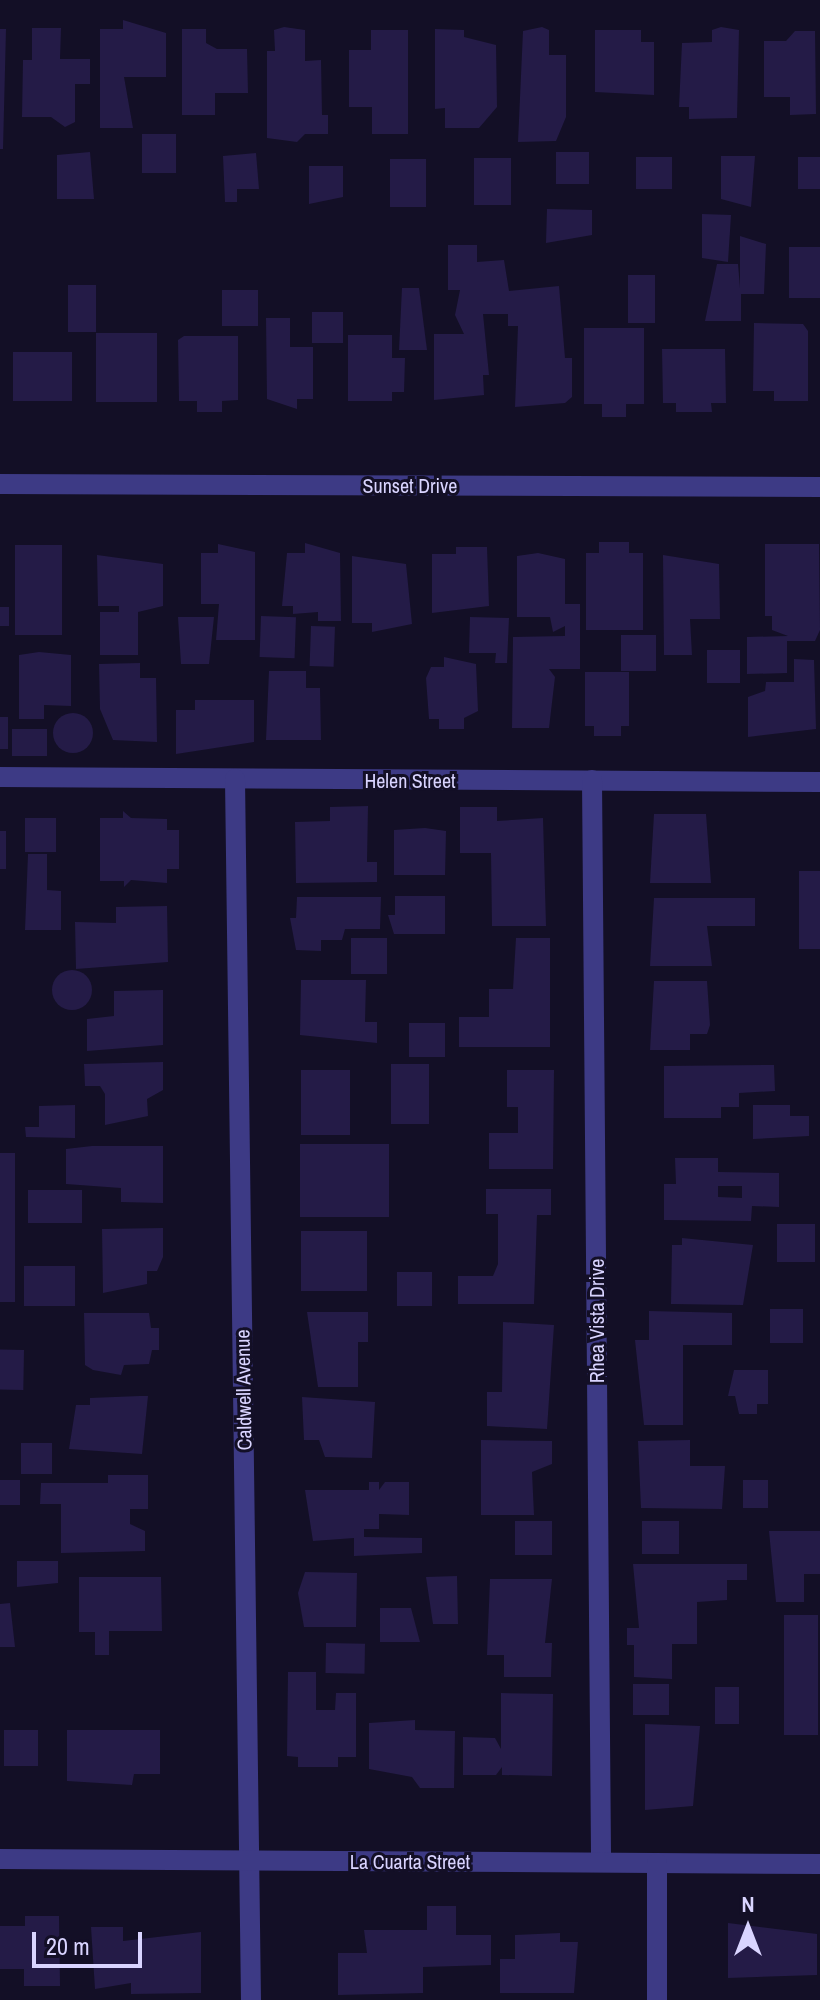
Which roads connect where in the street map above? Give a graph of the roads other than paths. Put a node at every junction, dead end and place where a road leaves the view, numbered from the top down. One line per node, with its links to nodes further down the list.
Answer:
1 (0, 484): 2 (street, Sunset Drive)
2 (820, 487)
3 (0, 777): 4 (street, Helen Street)
4 (235, 779): 5 (street, Helen Street); 8 (street, Caldwell Avenue)
5 (592, 780): 6 (street, Helen Street); 9 (street, Rhea Vista Drive)
6 (820, 782)
7 (0, 1859): 8 (street, La Cuarta Street)
8 (249, 1861): 9 (street, La Cuarta Street); 12 (street, Caldwell Avenue)
9 (601, 1862): 10 (street, La Cuarta Street)
10 (657, 1863): 11 (street, La Cuarta Street); 13 (street)
11 (820, 1864)
12 (251, 2000)
13 (657, 2000)

